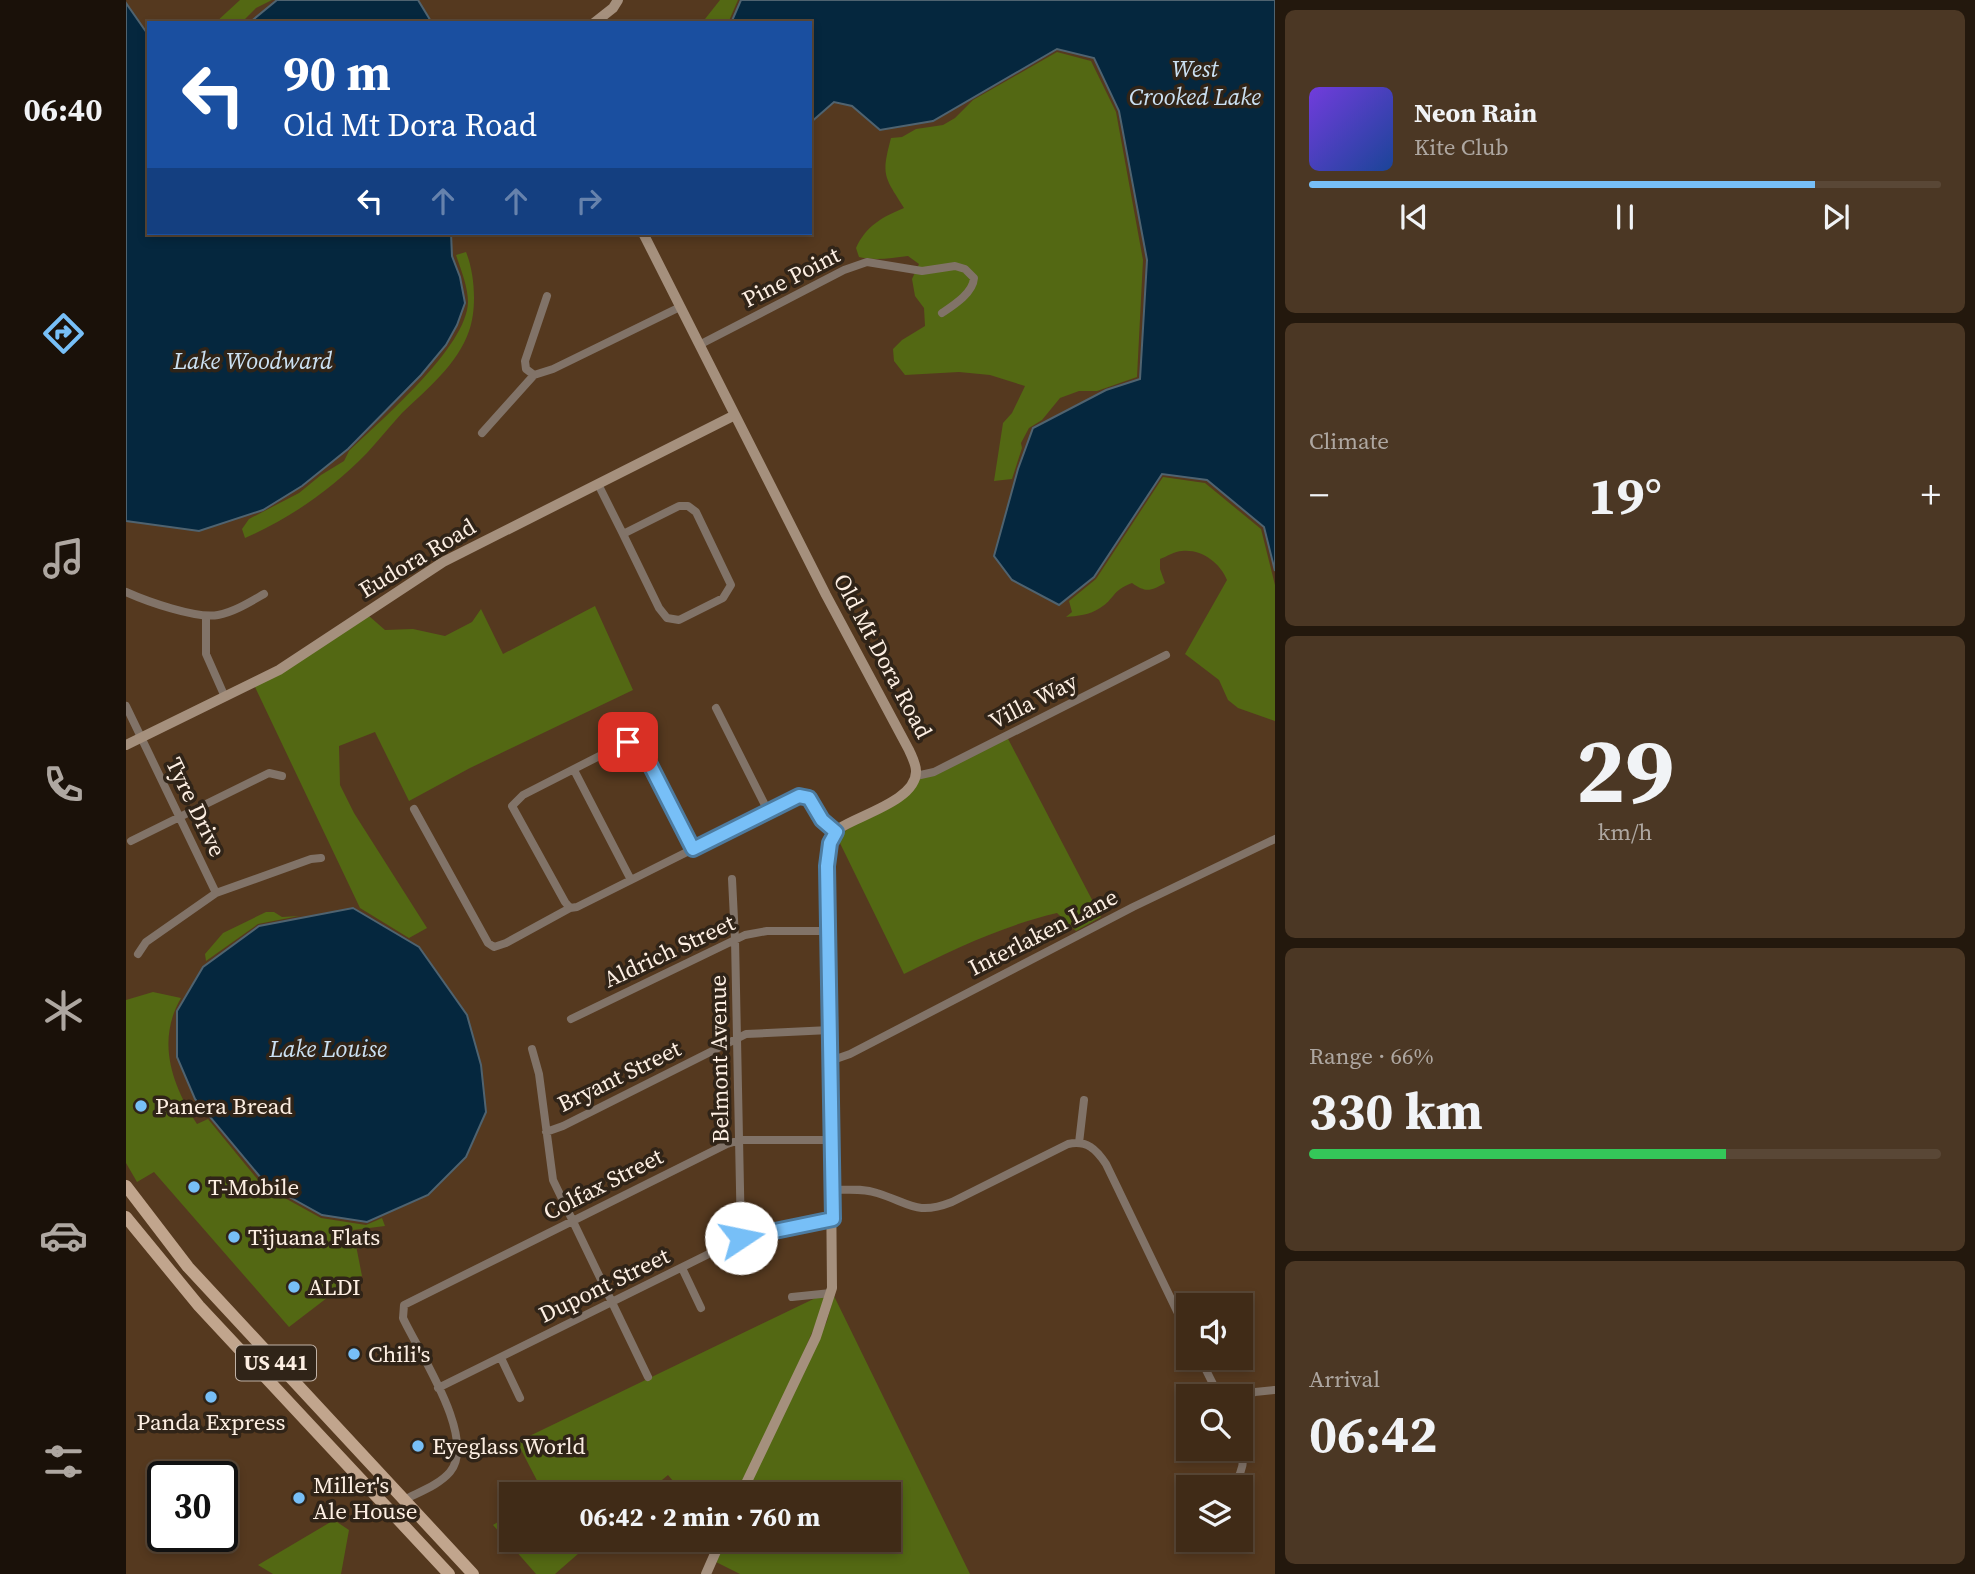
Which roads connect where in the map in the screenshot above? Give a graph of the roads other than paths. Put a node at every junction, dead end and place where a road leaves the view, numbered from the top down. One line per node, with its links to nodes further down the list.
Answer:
1 (618, 0): 2 (street)
2 (597, 21)
3 (644, 235): 5 (street, Old Mt Dora Road)
4 (547, 296): 8 (street)
5 (680, 307): 7 (street, Old Mt Dora Road); 8 (street)
6 (942, 313): 7 (street, Pine Point)
7 (699, 345): 9 (street, Old Mt Dora Road)
8 (534, 375): 10 (street)
9 (735, 415): 11 (street, Eudora Road); 24 (street, Old Mt Dora Road)
10 (482, 433)
11 (598, 484): 12 (street); 17 (street, Eudora Road)
12 (623, 534): 12 (street)
13 (126, 592): 15 (street)
14 (264, 594): 15 (street)
15 (206, 616): 17 (street)
16 (1166, 655): 24 (street, Villa Way)
17 (225, 697): 20 (street, Eudora Road)
18 (126, 706): 20 (street, Tyre Drive)
19 (716, 708): 26 (street)
20 (141, 738): 21 (street, Eudora Road); 27 (street, Tyre Drive)
21 (126, 745)
22 (574, 770): 31 (street); 34 (street); 36 (street)
23 (282, 776): 27 (street)
24 (916, 776): 28 (street, Old Mt Dora Road)
25 (414, 809): 36 (street)
26 (768, 811): 28 (street); 31 (street)
27 (179, 816): 30 (street); 35 (street, Tyre Drive)
28 (836, 832): 37 (street)
29 (1275, 839): 44 (street, Interlaken Lane)
30 (131, 841)
31 (693, 849): 34 (street)
32 (321, 859): 35 (street)
33 (732, 879): 38 (street, Belmont Avenue)
34 (631, 880): 36 (street)
35 (216, 893): 39 (street)
36 (570, 908)
37 (828, 931): 38 (street, Aldrich Street); 41 (street)
38 (735, 939): 40 (street, Aldrich Street); 42 (street, Belmont Avenue)
39 (138, 954)
40 (571, 1019)
41 (830, 1030): 42 (street, Bryant Street); 44 (street)
42 (737, 1039): 46 (street, Bryant Street); 47 (street, Belmont Avenue)
43 (532, 1049): 46 (street)
44 (830, 1061): 48 (street)
45 (1084, 1100): 49 (street)
46 (546, 1132): 54 (street)
47 (740, 1140): 48 (street, Colfax Street); 54 (street, Colfax Street); 55 (street, Belmont Avenue)
48 (832, 1140): 51 (street)
49 (1079, 1143): 51 (street); 61 (street)
50 (126, 1186): 70 (main road, US 441)
51 (832, 1190): 53 (street)
52 (126, 1217): 68 (main road, US 441)
53 (833, 1219): 55 (street, Dupont Street); 57 (street)
54 (572, 1222): 59 (street); 64 (street, Colfax Street)
55 (741, 1238): 56 (street, Dupont Street)
56 (682, 1268): 59 (street, Dupont Street); 60 (street)
57 (831, 1293): 58 (street); 69 (street)
58 (792, 1297)
59 (612, 1302): 62 (street, Dupont Street); 63 (street)
60 (701, 1308)
61 (1176, 1309)
62 (500, 1358): 64 (street, Dupont Street); 67 (street)
63 (648, 1377)
64 (438, 1388): 70 (street)
65 (1274, 1390): 66 (street)
66 (1253, 1393)
67 (520, 1398)
68 (360, 1479): 70 (main road); 71 (main road, US 441)
69 (747, 1482)
70 (404, 1500): 72 (main road, US 441)
71 (389, 1510): 72 (main road); 74 (main road, US 441)
72 (434, 1532): 75 (main road, US 441)
73 (716, 1552): 76 (street)
74 (449, 1574)
75 (473, 1574)
76 (706, 1574)

